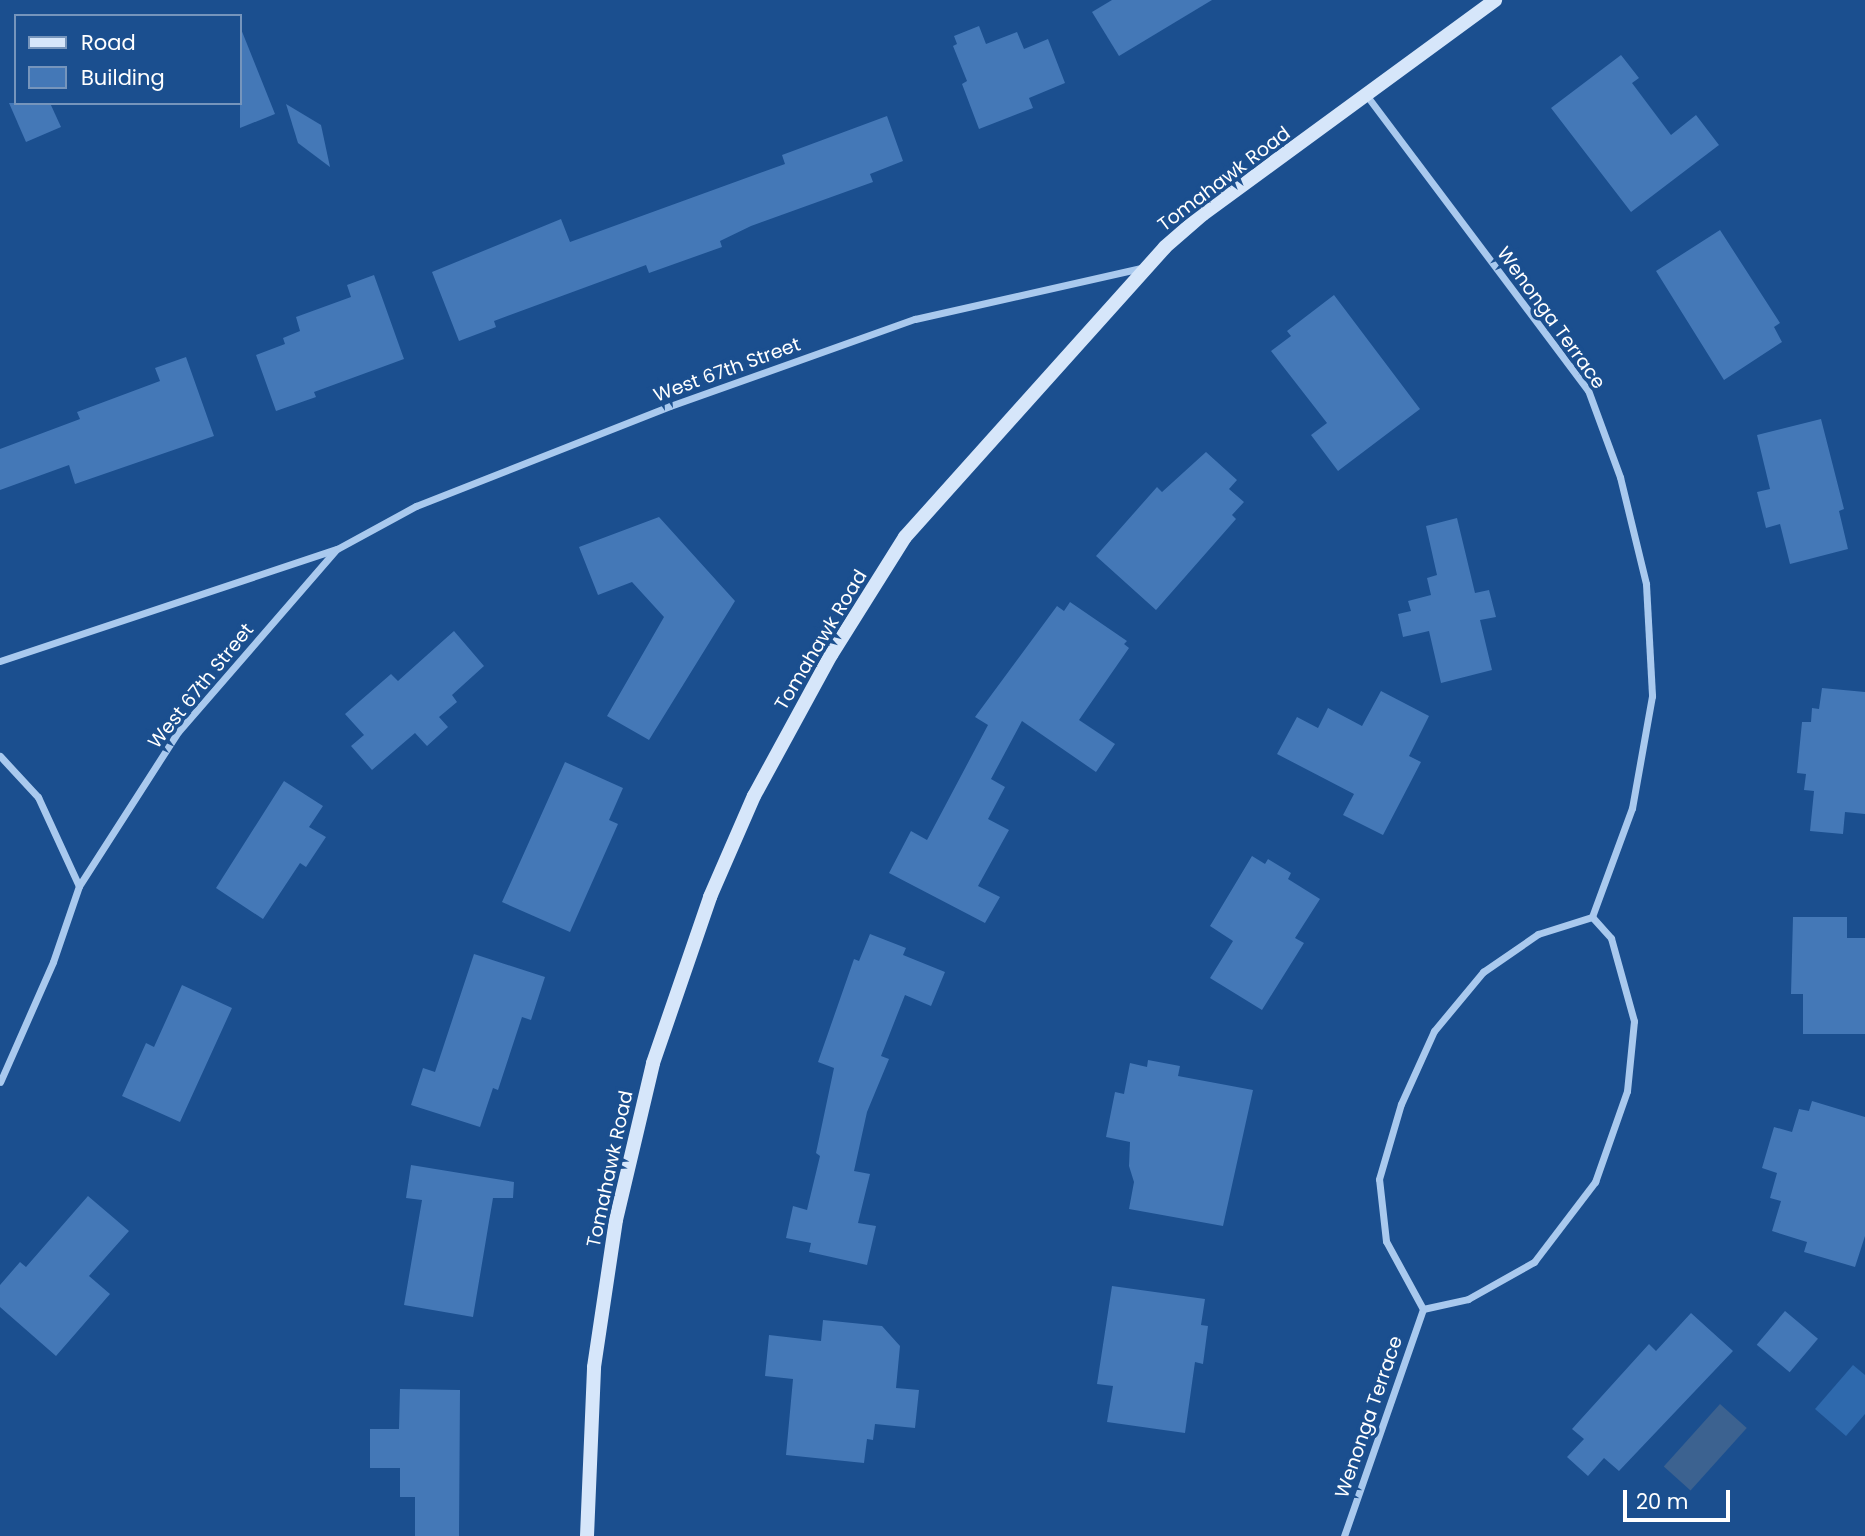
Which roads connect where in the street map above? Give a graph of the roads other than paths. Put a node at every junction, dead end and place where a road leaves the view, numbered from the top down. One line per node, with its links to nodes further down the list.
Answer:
1 (1495, 0): 2 (street, Tomahawk Road)
2 (1367, 96): 3 (street, Tomahawk Road); 8 (street, Wenonga Terrace)
3 (1143, 268): 4 (street, West 67th Street); 11 (street, Tomahawk Road)
4 (337, 549): 5 (street, West 67th Street); 7 (street, West 67th Street)
5 (0, 661)
6 (0, 755): 7 (street)
7 (79, 886): 9 (street, West 67th Street)
8 (1592, 917): 10 (street); 10 (street)
9 (0, 1082)
10 (1423, 1309): 12 (street, Wenonga Terrace)
11 (587, 1536)
12 (1344, 1536)

